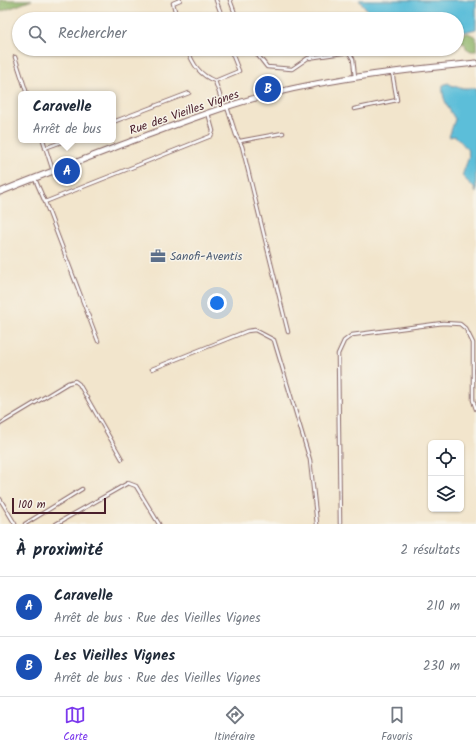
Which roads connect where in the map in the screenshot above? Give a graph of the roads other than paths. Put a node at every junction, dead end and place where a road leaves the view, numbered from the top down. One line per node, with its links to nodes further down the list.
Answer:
1 (180, 0): 4 (lane)
2 (216, 0): 5 (lane)
3 (230, 0): 6 (lane)
4 (175, 12)
5 (220, 12)
6 (234, 12)
7 (190, 56): 17 (lane)
8 (233, 56): 17 (lane)
9 (258, 56): 13 (lane)
10 (320, 56): 13 (lane)
11 (351, 56): 16 (lane)
12 (15, 57): 18 (lane)
13 (311, 58)
14 (476, 63): 15 (street, Rue des Vieilles Vignes)
15 (392, 71): 16 (street, Rue des Vieilles Vignes); 21 (lane)
16 (355, 77): 20 (street, Rue des Vieilles Vignes)
17 (215, 81): 20 (lane)
18 (26, 91)
19 (189, 93): 23 (lane)
20 (226, 107): 22 (street, Rue des Vieilles Vignes); 25 (lane)
21 (354, 109)
22 (208, 113): 29 (street, Rue des Vieilles Vignes); 32 (lane)
23 (116, 121)
24 (284, 133): 25 (lane)
25 (240, 141): 33 (lane)
26 (44, 143): 28 (lane)
27 (59, 143): 28 (lane)
28 (45, 148): 29 (lane)
29 (54, 171): 30 (street, Rue des Vieilles Vignes)
30 (35, 178): 31 (street, Rue des Vieilles Vignes); 32 (lane)
31 (0, 192)
32 (45, 202): 34 (lane)
33 (288, 332)
34 (98, 341)
35 (152, 368): 45 (lane)
36 (476, 409): 46 (lane)
37 (0, 424): 38 (lane)
38 (122, 459)
39 (82, 489): 42 (lane)
40 (0, 500): 41 (lane)
41 (15, 524)
42 (25, 524)
43 (56, 524): 44 (lane)
44 (159, 524)
45 (317, 524)
46 (340, 524)

